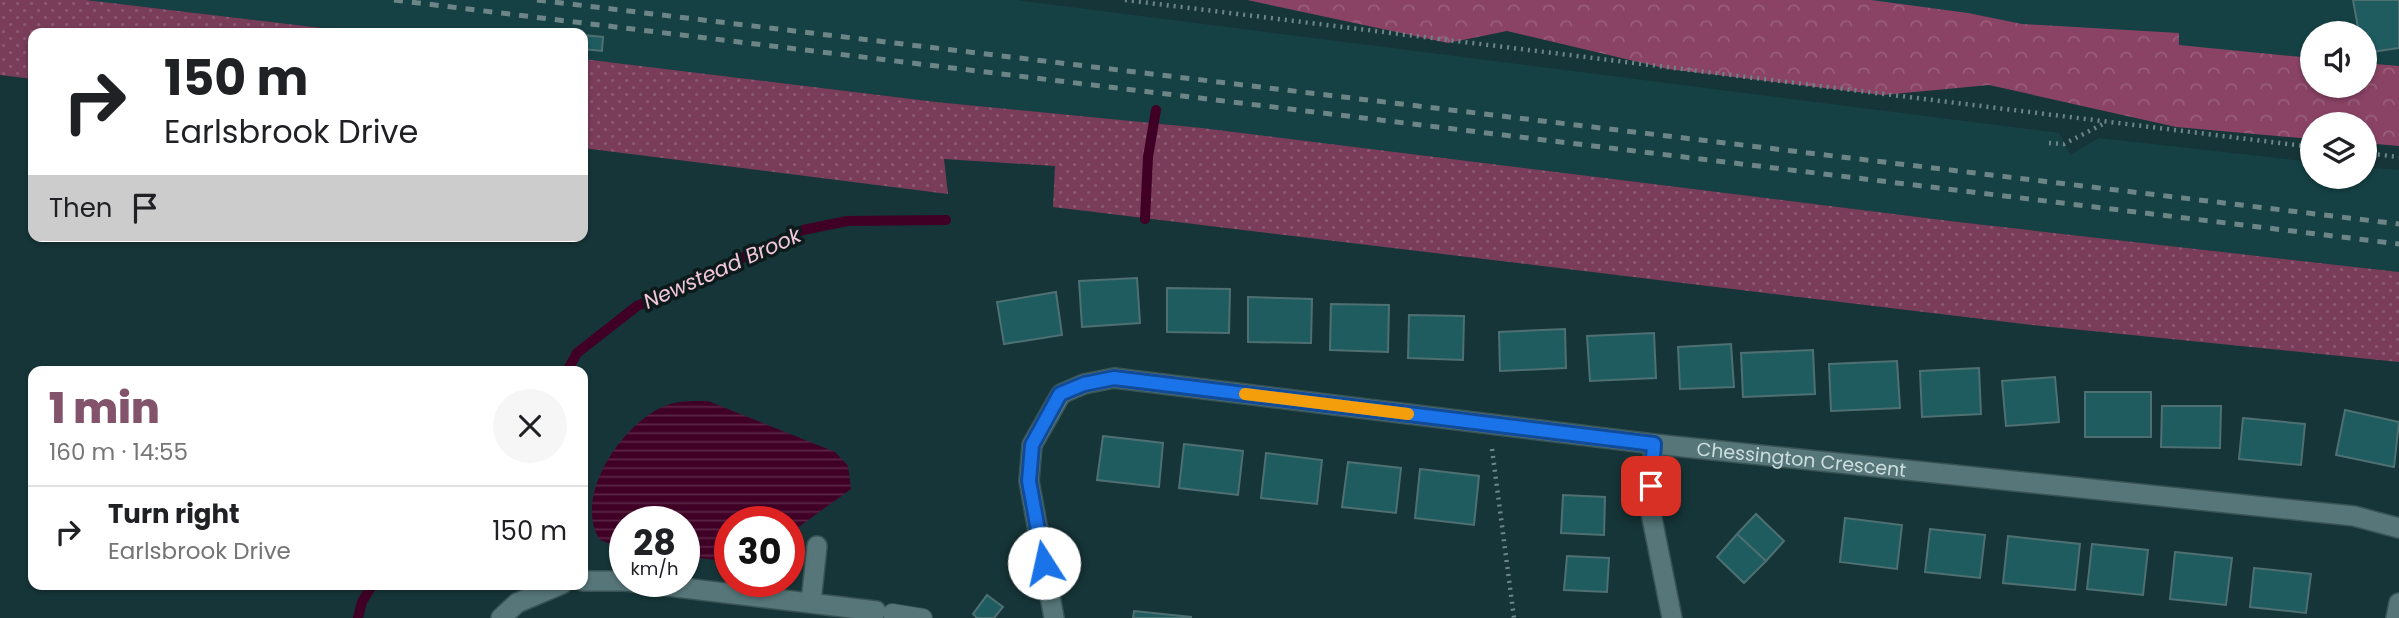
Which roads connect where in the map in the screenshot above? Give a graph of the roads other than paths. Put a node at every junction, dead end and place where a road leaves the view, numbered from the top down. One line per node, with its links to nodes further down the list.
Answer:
1 (1654, 444): 2 (street, Chessington Crescent); 13 (street, Chessington Crescent); 14 (street)
2 (2399, 528)
3 (817, 546): 8 (street)
4 (588, 581): 5 (street)
5 (609, 581)
6 (700, 589): 8 (street)
7 (548, 590): 11 (street)
8 (811, 601): 10 (street)
9 (2399, 603): 15 (street)
10 (884, 612): 12 (lane)
11 (501, 618)
12 (923, 618)
13 (1054, 618)
14 (1672, 618)
15 (2396, 618)

